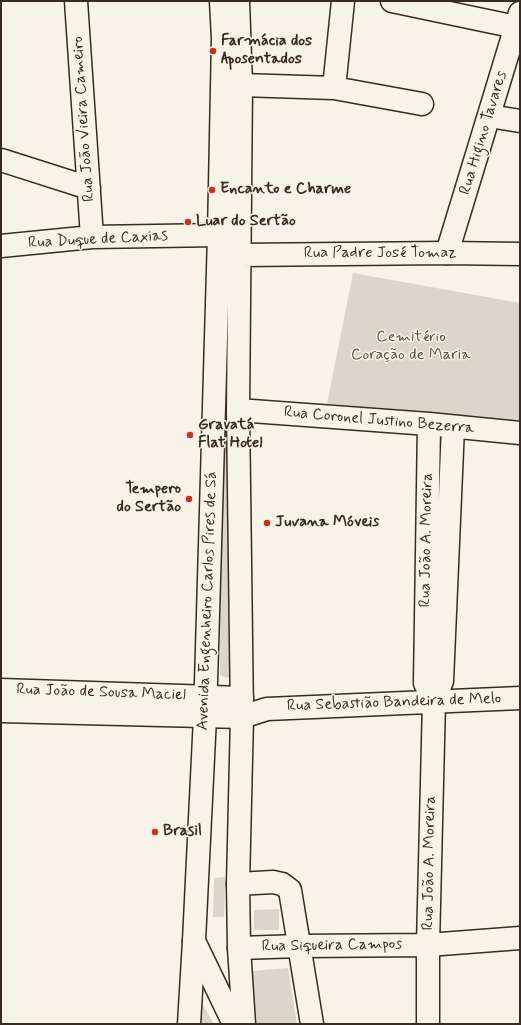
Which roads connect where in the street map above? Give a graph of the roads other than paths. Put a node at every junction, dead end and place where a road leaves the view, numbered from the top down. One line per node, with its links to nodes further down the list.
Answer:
1 (76, 1): 13 (street, Rua Joāo Vieira Cameiro)
2 (221, 1): 14 (street, Avenida Engenheiro Carlos Pires de Sá)
3 (238, 1): 7 (street, Avenida Engenheiro Carlos Pires de Sá)
4 (344, 1): 8 (street)
5 (392, 1): 6 (street)
6 (518, 20): 10 (street, Rua Higino Tavares)
7 (241, 85): 8 (street); 19 (street, Avenida Engenheiro Carlos Pires de Sá)
8 (334, 88): 9 (street)
9 (422, 104)
10 (489, 116): 11 (street); 17 (street, Rua Higino Tavares)
11 (520, 121)
12 (1, 160): 13 (street)
13 (89, 188): 15 (street, Rua Joāo Vieira Cameiro)
14 (219, 235): 15 (street, Rua Duque de Caxias); 27 (street, Avenida Engenheiro Carlos Pires de Sá)
15 (92, 237): 16 (street, Rua Duque de Caxias)
16 (1, 246)
17 (447, 253): 18 (street, Rua Padre José Tomaz); 19 (street, Rua Padre José Tomaz)
18 (520, 254)
19 (240, 255): 20 (street, Avenida Engenheiro Carlos Pires de Sá)
20 (238, 410): 21 (street, Rua Coronel Justino Bezerra); 28 (street, Avenida Engenheiro Carlos Pires de Sá)
21 (429, 424): 22 (street, Rua Coronel Justino Bezerra); 26 (street, Rua João A. Moreira)
22 (453, 427): 23 (street, Rua Coronel Justino Bezerra); 26 (street, Rua João A. Moreira)
23 (520, 433)
24 (1, 690): 27 (street, Rua João de Sousa Maciel)
25 (520, 698): 26 (street, Rua Sebastião Bandeira de Melo)
26 (434, 702): 29 (street, Rua Sebastião Bandeira de Melo); 34 (street, Rua João A. Moreira)
27 (205, 706): 28 (street, Rua João de Sousa Maciel); 30 (street, Rua João de Sousa Maciel); 33 (street, Avenida Engenheiro Carlos Pires de Sá)
28 (242, 707): 29 (street, Rua João de Sousa Maciel); 31 (street, Avenida Engenheiro Carlos Pires de Sá)
29 (267, 709)
30 (1, 712)
31 (238, 884): 35 (street); 36 (street, Avenida Engenheiro Carlos Pires de Sá)
32 (520, 938): 34 (street, Rua Siqueira Campos)
33 (194, 940): 37 (street); 38 (street, Avenida Engenheiro Carlos Pires de Sá)
34 (428, 945): 35 (street, Rua Siqueira Campos); 41 (street, Rua João A. Moreira)
35 (300, 946): 36 (street, Rua Siqueira Campos); 40 (street)
36 (239, 948): 39 (street, Avenida Engenheiro Carlos Pires de Sá)
37 (189, 1024)
38 (234, 1024)
39 (244, 1024)
40 (312, 1024)
41 (428, 1024)

